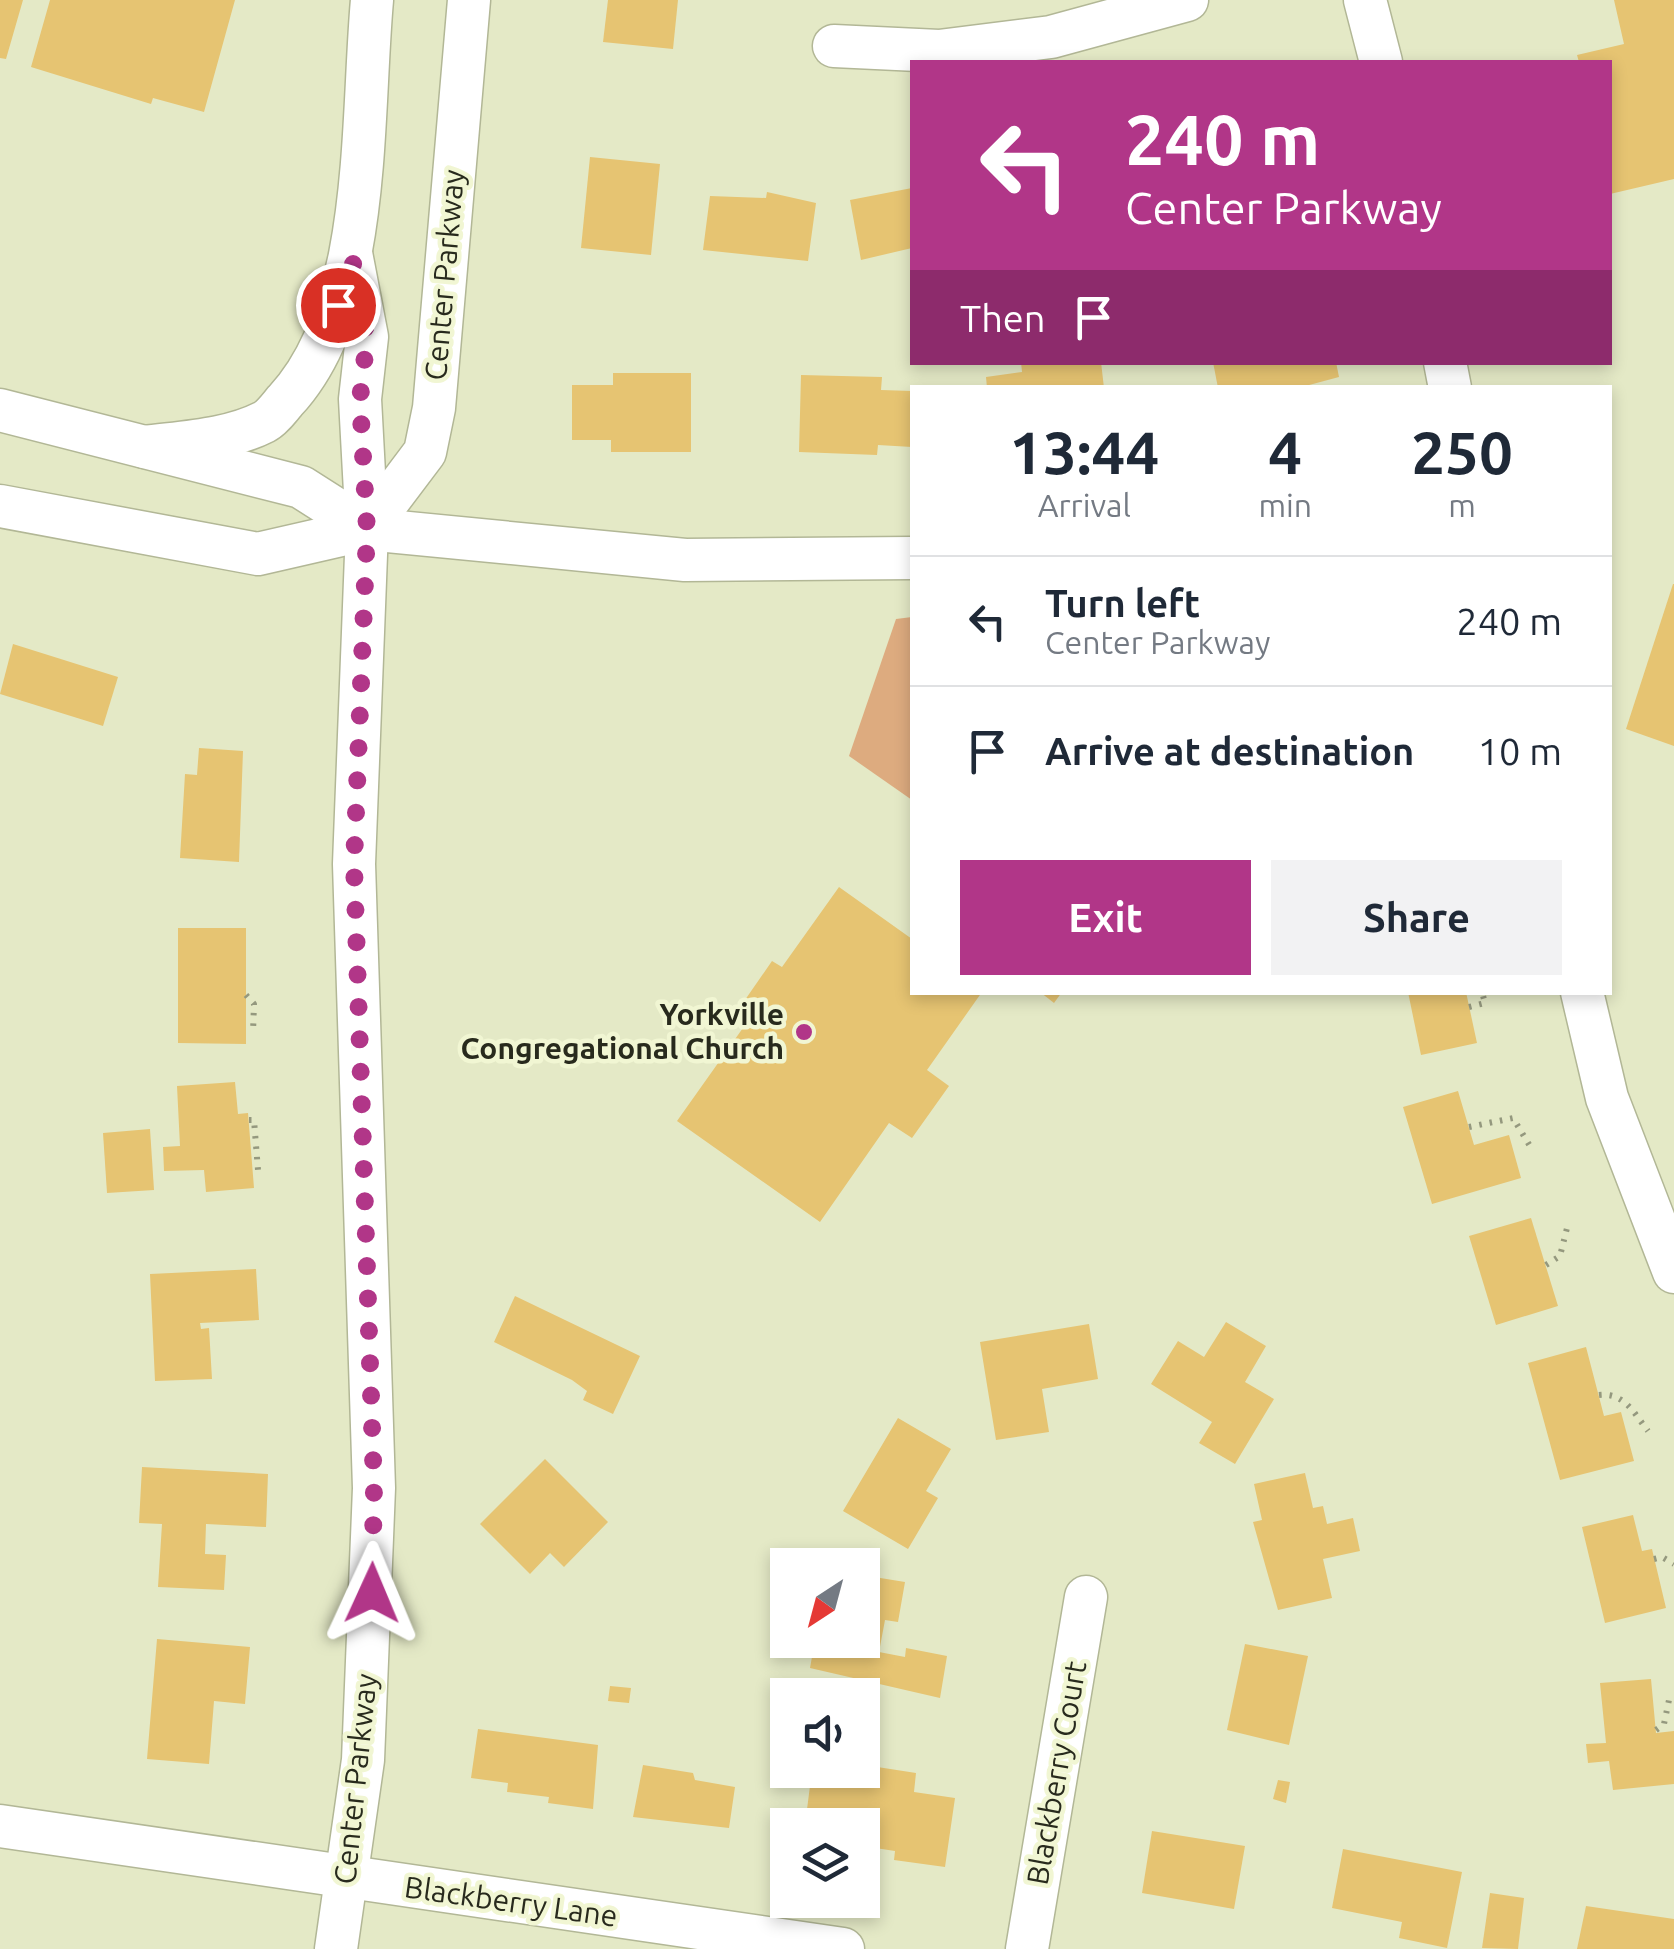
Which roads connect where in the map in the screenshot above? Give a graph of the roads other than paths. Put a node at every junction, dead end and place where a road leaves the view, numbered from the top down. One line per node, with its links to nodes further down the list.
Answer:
1 (372, 0): 7 (street, Center Parkway)
2 (469, 0): 11 (street, Center Parkway)
3 (1187, 0): 5 (street)
4 (1366, 0): 6 (street)
5 (834, 46)
6 (1381, 60)
7 (351, 253): 9 (street, Center Parkway); 11 (street, Center Parkway)
8 (0, 410): 9 (street)
9 (145, 447): 11 (street)
10 (0, 506): 11 (street)
11 (367, 530): 12 (street); 17 (street, Center Parkway)
12 (910, 558)
13 (1583, 995): 14 (street)
14 (1674, 1272)
15 (1086, 1597): 20 (street, Blackberry Court)
16 (0, 1826): 17 (street, Blackberry Lane)
17 (346, 1879): 18 (street, Center Parkway); 19 (street, Blackberry Lane)
18 (336, 1949)
19 (844, 1949)
20 (1027, 1949)

